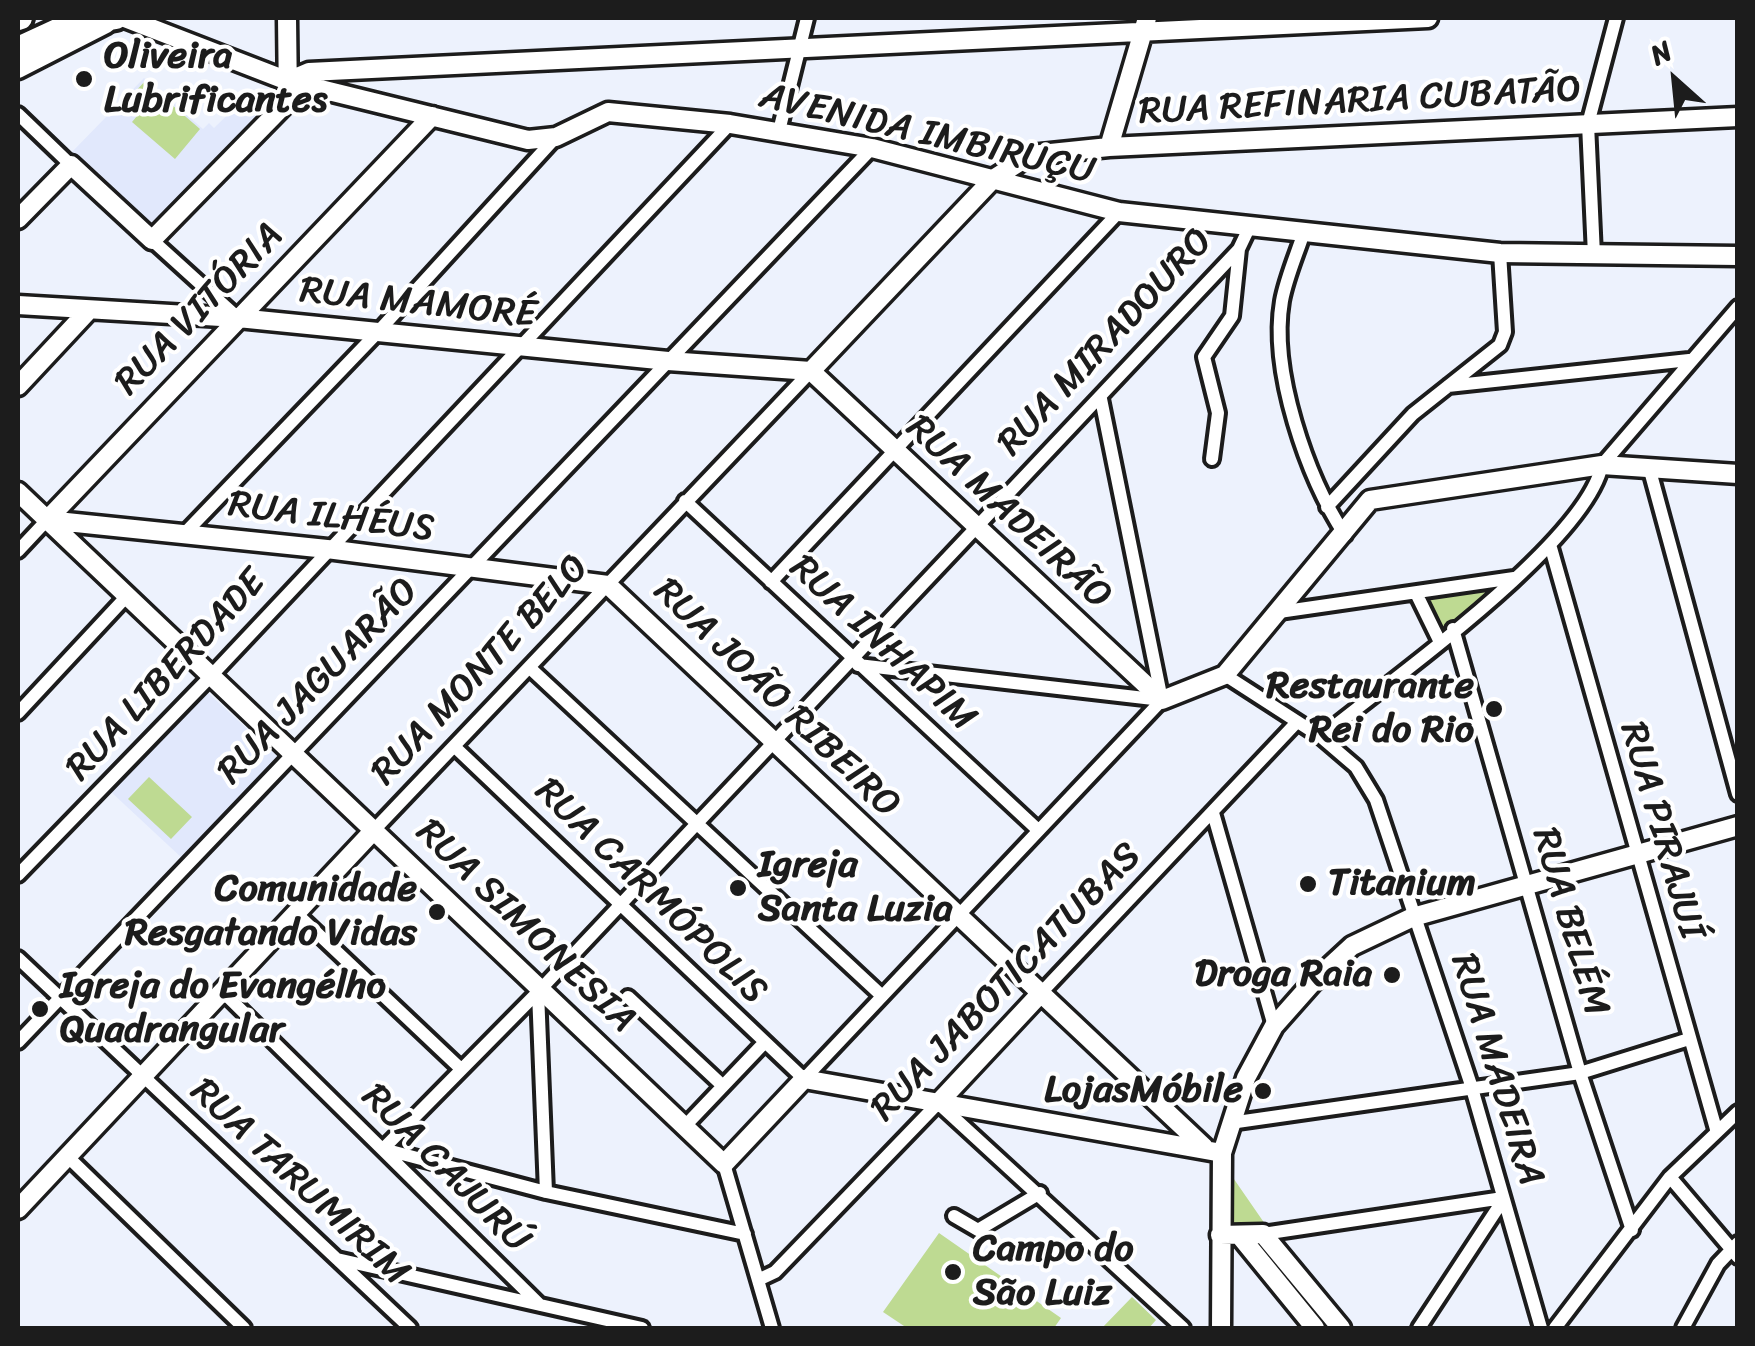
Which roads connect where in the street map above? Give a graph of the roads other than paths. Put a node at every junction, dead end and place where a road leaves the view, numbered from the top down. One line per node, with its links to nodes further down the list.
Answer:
1 (83, 18): 8 (highway)
2 (120, 18): 8 (highway); 11 (street); 12 (street)
3 (287, 18): 12 (street)
4 (807, 18): 10 (street)
5 (1428, 18): 7 (street)
6 (1616, 18): 17 (street)
7 (1145, 24): 10 (street); 20 (street)
8 (60, 28): 9 (highway)
9 (18, 48)
10 (798, 48): 12 (street); 18 (street)
11 (18, 69)
12 (288, 82): 14 (street); 28 (street)
13 (18, 114): 22 (street)
14 (432, 116): 19 (street); 37 (street, RUA VITÓRIA)
15 (1738, 117): 17 (street, RUA REFINARIA CUBATÃO)
16 (730, 124): 18 (street, AVENIDA IMBIRUÇU); 19 (street, AVENIDA IMBIRUÇU); 39 (street, RUA LIBERDADE)
17 (1588, 124): 20 (street, RUA REFINARIA CUBATÃO); 31 (street)
18 (779, 132): 21 (street, AVENIDA IMBIRUÇU)
19 (556, 138): 38 (street)
20 (1109, 147): 23 (street, RUA REFINARIA CUBATÃO)
21 (872, 148): 23 (street, AVENIDA IMBIRUÇU); 41 (street, RUA JAGUARÃO)
22 (71, 164): 25 (street); 28 (street)
23 (993, 179): 24 (street, AVENIDA IMBIRUÇU); 43 (street, RUA MONTE BELO)
24 (1119, 212): 26 (street, AVENIDA IMBIRUÇU); 47 (street)
25 (18, 218)
26 (1249, 228): 27 (street, AVENIDA IMBIRUÇU); 29 (street, RUA MIRADOURO)
27 (1303, 235): 30 (street, AVENIDA IMBIRUÇU); 54 (street)
28 (152, 240): 37 (street)
29 (1239, 248): 46 (street, RUA MIRADOURO); 48 (street)
30 (1500, 253): 31 (street, AVENIDA IMBIRUÇU); 45 (street)
31 (1594, 255): 32 (street, AVENIDA IMBIRUÇU)
32 (1738, 256)
33 (18, 305): 35 (street, RUA MAMORÉ)
34 (1738, 308): 42 (street)
35 (88, 311): 36 (street, RUA MAMORÉ); 44 (street)
36 (197, 315): 37 (street, RUA MAMORÉ); 40 (street)
37 (238, 318): 38 (street, RUA MAMORÉ); 40 (street, RUA VITÓRIA)
38 (376, 334): 39 (street, RUA MAMORÉ); 57 (street)
39 (518, 346): 41 (street, RUA MAMORÉ); 60 (street, RUA LIBERDADE)
40 (206, 352): 56 (street, RUA VITÓRIA)
41 (670, 359): 43 (street, RUA MAMORÉ); 62 (street, RUA JAGUARÃO)
42 (1689, 360): 45 (street); 49 (street)
43 (812, 371): 47 (street, RUA MADEIRÃO); 53 (street, RUA MONTE BELO)
44 (18, 386)
45 (1446, 386): 54 (street)
46 (1101, 399): 55 (street, RUA MIRADOURO); 75 (street)
47 (890, 450): 55 (street, RUA MADEIRÃO); 64 (street)
48 (1212, 459)
49 (1602, 465): 50 (street); 58 (street); 59 (street)
50 (1649, 467): 51 (street); 82 (street)
51 (1738, 474)
52 (18, 492): 56 (street, RUA SIMONESIA)
53 (685, 501): 64 (street, RUA INHAPIM); 65 (street, RUA MONTE BELO)
54 (1327, 507): 58 (street)
55 (976, 526): 71 (street, RUA MIRADOURO); 75 (street, RUA MADEIRÃO)
56 (66, 528): 57 (street, RUA ILHÉUS); 61 (street, RUA VITÓRIA); 67 (street, RUA SIMONESIA)
57 (185, 534): 60 (street, RUA ILHÉUS)
58 (1345, 535): 68 (street)
59 (1551, 548): 63 (street); 88 (street, RUA PIRAJUÍ)
60 (326, 549): 62 (street, RUA ILHÉUS); 74 (street, RUA LIBERDADE)
61 (18, 551)
62 (472, 567): 65 (street, RUA ILHÉUS); 81 (street, RUA JAGUARÃO)
63 (1518, 577): 66 (street); 69 (street)
64 (771, 582): 71 (street, RUA INHAPIM)
65 (608, 584): 72 (street, RUA MONTE BELO); 79 (street, RUA JOÃO RIBEIRO)
66 (1416, 593): 68 (street); 70 (street)
67 (126, 597): 74 (street, RUA SIMONESIA); 76 (street)
68 (1279, 612): 73 (street)
69 (1453, 629): 70 (street); 90 (street, RUA BELÉM)
70 (1439, 640): 78 (street)
71 (854, 662): 75 (street); 79 (street, RUA MIRADOURO); 87 (street, RUA INHAPIM)
72 (531, 669): 80 (street, RUA MONTE BELO); 84 (street)
73 (1225, 675): 75 (street); 77 (street, RUA MADEIRA)
74 (210, 678): 81 (street, RUA SIMONESIA); 89 (street, RUA LIBERDADE)
75 (1162, 700): 87 (street)
76 (18, 713)
77 (1297, 722): 78 (street, RUA MADEIRA); 83 (street, RUA JABOTICATUBAS)
78 (1321, 737): 94 (street, RUA MADEIRA)
79 (774, 740): 84 (street, RUA MIRADOURO); 93 (street, RUA JOÃO RIBEIRO)
80 (456, 748): 86 (street, RUA MONTE BELO); 91 (street, RUA CARMÓPOLIS)
81 (292, 753): 86 (street, RUA SIMONESIA); 101 (street, RUA JAGUARÃO)
82 (1738, 794)
83 (1214, 813): 98 (street, RUA JABOTICATUBAS); 102 (street)
84 (696, 821): 91 (street, RUA MIRADOURO); 99 (street)
85 (1738, 826): 88 (street)
86 (375, 829): 92 (street, RUA MONTE BELO); 96 (street, RUA SIMONESIA)
87 (1038, 830): 93 (street)
88 (1636, 854): 90 (street); 103 (street, RUA PIRAJUÍ)
89 (18, 875)
90 (1528, 884): 94 (street); 107 (street, RUA BELÉM)
91 (617, 904): 96 (street, RUA MIRADOURO); 105 (street, RUA CARMÓPOLIS)
92 (296, 913): 97 (street, RUA MONTE BELO); 106 (street)
93 (956, 916): 98 (street, RUA JOÃO RIBEIRO); 99 (street)
94 (1413, 917): 102 (street); 110 (street, RUA MADEIRA)
95 (18, 958): 101 (street, RUA TARUMIRIM)
96 (539, 990): 106 (street, RUA MIRADOURO); 116 (street, RUA SIMONESIA); 124 (street)
97 (222, 992): 108 (street, RUA MONTE BELO); 119 (street, RUA CAJURÚ)
98 (1040, 994): 112 (street, RUA JABOTICATUBAS); 114 (street, RUA JOÃO RIBEIRO)
99 (881, 996): 109 (street)
100 (628, 997): 111 (street)
101 (60, 998): 104 (street, RUA JAGUARÃO); 108 (street, RUA TARUMIRIM)
102 (1274, 1026): 115 (street)
103 (1689, 1039): 107 (street); 117 (street, RUA PIRAJUÍ)
104 (18, 1042)
105 (764, 1042): 109 (street, RUA CARMÓPOLIS); 111 (street)
106 (462, 1069): 119 (street, RUA MIRADOURO)
107 (1580, 1072): 110 (street); 129 (street, RUA BELÉM)
108 (142, 1076): 121 (street, RUA MONTE BELO); 135 (street, RUA TARUMIRIM)
109 (804, 1079): 112 (street); 122 (street)
110 (1471, 1085): 115 (street); 126 (street, RUA MADEIRA)
111 (723, 1086): 116 (street)
112 (939, 1101): 118 (street); 125 (street); 136 (street, RUA JABOTICATUBAS)
113 (1738, 1112): 117 (street)
114 (1170, 1115): 118 (street); 120 (street, RUA JOÃO RIBEIRO)
115 (1230, 1123): 120 (street)
116 (685, 1126): 122 (street, RUA SIMONESIA)
117 (1716, 1129): 123 (street)
118 (1155, 1140): 120 (street)
119 (383, 1149): 124 (street); 137 (street, RUA CAJURÚ)
120 (1214, 1150): 132 (street)
121 (67, 1156): 127 (street, RUA MONTE BELO); 138 (street)
122 (724, 1164): 130 (street)
123 (1670, 1177): 129 (street); 134 (street)
124 (546, 1192): 130 (street)
125 (1040, 1192): 128 (street); 142 (street)
126 (1503, 1200): 131 (street); 146 (street); 147 (street, RUA MADEIRA)
127 (18, 1208)
128 (954, 1216)
129 (1632, 1230): 148 (street)
130 (745, 1234): 136 (street)
131 (1263, 1234): 133 (street); 145 (street)
132 (1220, 1235): 133 (street); 143 (street)
133 (1240, 1236): 144 (street)
134 (1735, 1250): 149 (street)
135 (336, 1259): 137 (street); 139 (street, RUA TARUMIRIM)
136 (758, 1280): 141 (street)
137 (540, 1306): 140 (street)
138 (244, 1328)
139 (410, 1328)
140 (642, 1328)
141 (772, 1328)
142 (1182, 1328)
143 (1221, 1328)
144 (1315, 1328)
145 (1342, 1328)
146 (1420, 1328)
147 (1541, 1328)
148 (1555, 1328)
149 (1683, 1328)

